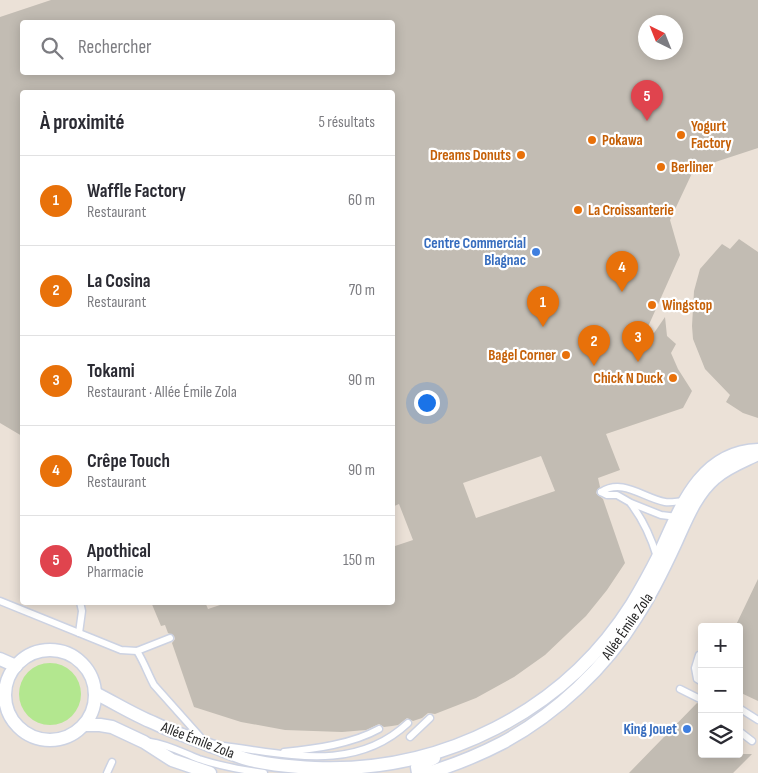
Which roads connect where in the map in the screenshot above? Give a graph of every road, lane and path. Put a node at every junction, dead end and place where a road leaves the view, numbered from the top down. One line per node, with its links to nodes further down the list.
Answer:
1 (758, 452): 2 (street, Allée Émile Zola); 4 (street, Allée Émile Zola)
2 (685, 501): 3 (lane); 4 (street, Allée Émile Zola)
3 (631, 503): 4 (lane); 5 (lane)
4 (681, 518): 5 (street, Allée Émile Zola); 10 (street, Allée Émile Zola)
5 (657, 558): 10 (street, Allée Émile Zola)
6 (0, 601): 8 (lane)
7 (81, 605): 8 (lane)
8 (79, 633): 11 (lane)
9 (170, 638): 11 (lane)
10 (608, 647): 20 (street, Allée Émile Zola); 26 (street, Allée Émile Zola)
11 (137, 650): 32 (lane)
12 (0, 658): 14 (street)
13 (698, 658): 15 (lane)
14 (16, 666): 16 (street); 18 (street)
15 (698, 680)
16 (3, 683): 25 (street)
17 (680, 689): 19 (lane)
18 (95, 693): 25 (street); 32 (street, Allée Émile Zola)
19 (698, 698)
20 (530, 709): 26 (lane); 33 (street, Allée Émile Zola)
21 (743, 711): 23 (lane)
22 (430, 718): 29 (lane)
23 (758, 720)
24 (408, 724): 34 (lane)
25 (84, 725): 31 (street, Allée Émile Zola)
26 (532, 725): 42 (street, Allée Émile Zola)
27 (379, 729): 34 (lane)
28 (743, 734): 30 (lane)
29 (410, 737)
30 (752, 741)
31 (144, 742): 35 (lane); 37 (street, Allée Émile Zola)
32 (207, 744): 34 (lane); 38 (street, Allée Émile Zola)
33 (454, 746): 38 (street, Allée Émile Zola); 41 (street, Allée Émile Zola)
34 (274, 752)
35 (191, 756): 37 (lane); 40 (lane)
36 (112, 762): 39 (lane)
37 (204, 771)
38 (341, 771)
39 (107, 773)
40 (264, 773)
41 (418, 773)
42 (428, 773)

